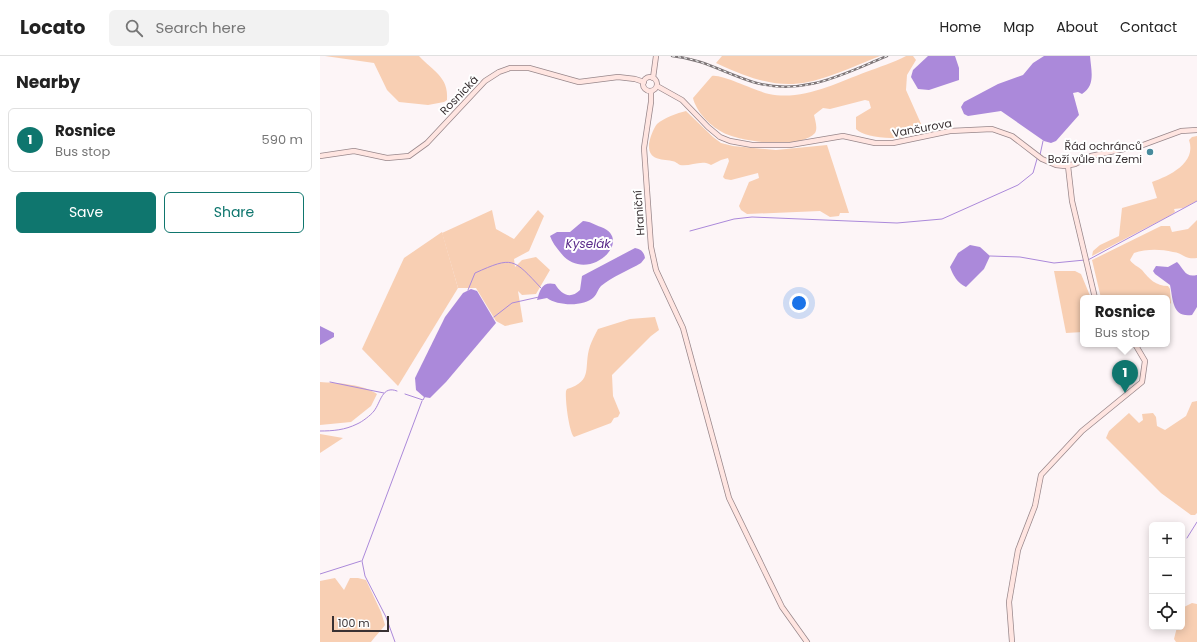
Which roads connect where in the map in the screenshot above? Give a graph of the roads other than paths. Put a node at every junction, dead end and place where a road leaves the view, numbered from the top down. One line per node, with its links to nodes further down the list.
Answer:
1 (656, 56): 2 (street)
2 (653, 78): 3 (street); 4 (street)
3 (644, 82): 5 (street); 7 (street, Rosnická)
4 (657, 86): 5 (street); 8 (street, Vančurova)
5 (651, 91): 11 (street, Hraniční)
6 (1197, 130): 8 (street)
7 (320, 156)
8 (1068, 166): 9 (street)
9 (1094, 295)
10 (1137, 347): 12 (street)
11 (807, 642)
12 (1012, 642)

